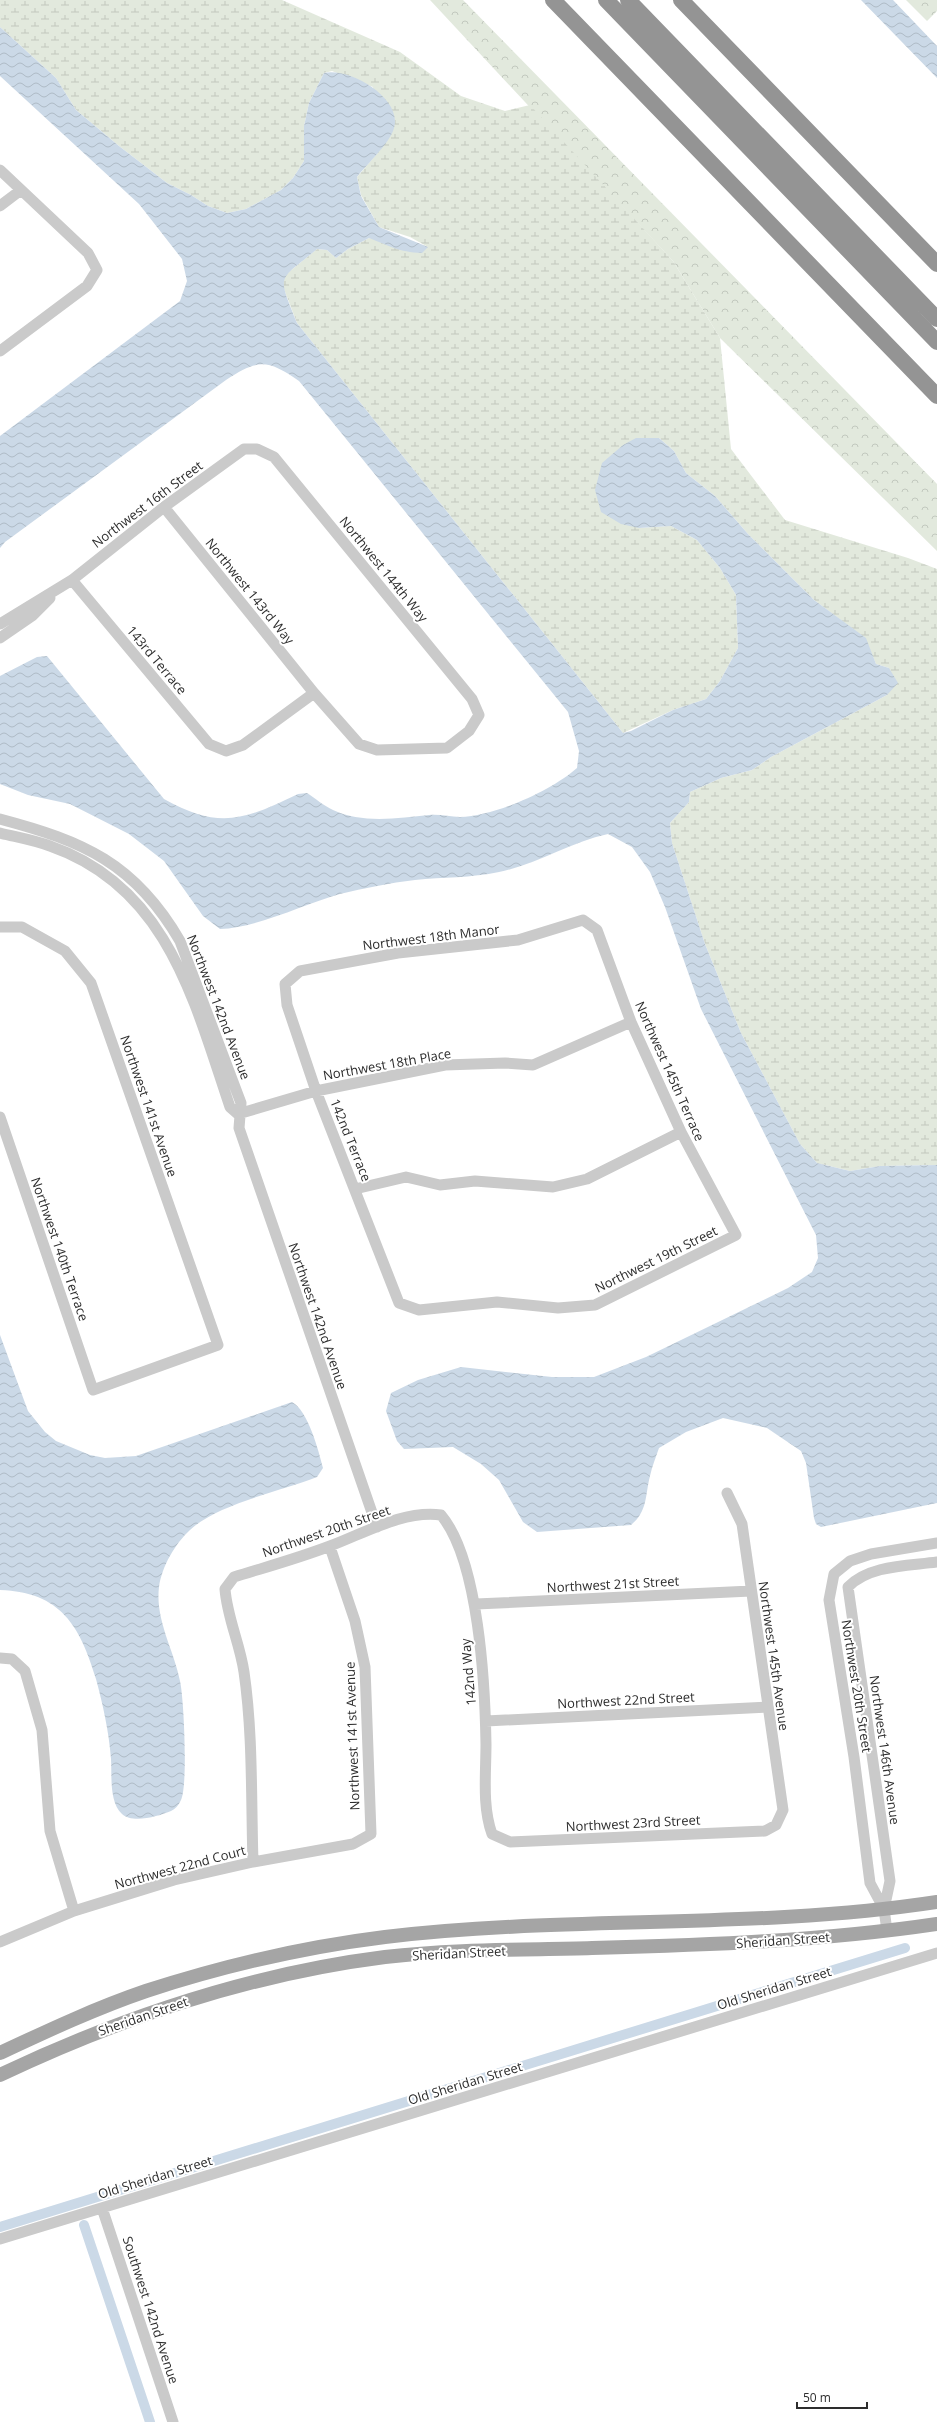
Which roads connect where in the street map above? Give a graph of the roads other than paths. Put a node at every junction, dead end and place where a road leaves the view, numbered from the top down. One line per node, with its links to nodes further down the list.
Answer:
1 (553, 0): 12 (highway)
2 (606, 0): 10 (highway)
3 (628, 0): 9 (highway)
4 (681, 0): 8 (highway)
5 (0, 170): 6 (street)
6 (21, 190): 7 (street); 11 (street)
7 (0, 206)
8 (937, 264)
9 (937, 319)
10 (937, 342)
11 (0, 351)
12 (937, 396)
13 (257, 449): 14 (street, Northwest 16th Street); 20 (street, Northwest 144th Way)
14 (164, 507): 15 (street, Northwest 16th Street); 19 (street, Northwest 143rd Way)
15 (72, 580): 16 (street, Northwest 16th Street); 19 (street, 143rd Terrace)
16 (57, 590): 17 (street, Northwest 16th Street); 18 (street, Northwest 16th Street)
17 (0, 624)
18 (0, 638)
19 (314, 693): 20 (street, Northwest 143rd Way)
20 (479, 715)
21 (0, 819): 28 (street, Northwest 142nd Avenue)
22 (0, 833): 28 (street, Northwest 142nd Avenue)
23 (583, 920): 25 (street, Northwest 18th Manor); 26 (street, Northwest 145th Terrace)
24 (0, 927): 34 (street, Northwest 141st Avenue)
25 (285, 984): 27 (street, 142nd Terrace)
26 (631, 1022): 27 (street, Northwest 18th Place); 30 (street, Northwest 145th Terrace)
27 (316, 1091): 28 (street, Northwest 18th Place); 31 (street, 142nd Terrace)
28 (238, 1114): 37 (street, Northwest 142nd Avenue)
29 (0, 1117): 34 (street, Northwest 140th Terrace)
30 (680, 1132): 31 (street); 32 (street, Northwest 145th Terrace)
31 (356, 1190): 33 (street, 142nd Terrace)
32 (736, 1235): 33 (street, Northwest 19th Street)
33 (399, 1303)
34 (93, 1390)
35 (727, 1493): 41 (street, Northwest 145th Avenue)
36 (441, 1515): 37 (street, Northwest 20th Street); 42 (street, 142nd Way)
37 (377, 1527): 39 (street, Northwest 20th Street)
38 (937, 1543): 51 (street, Northwest 20th Street)
39 (330, 1546): 47 (street, Northwest 141st Avenue); 49 (street, Northwest 20th Street)
40 (937, 1562): 51 (street, Northwest 146th Avenue)
41 (751, 1591): 42 (street, Northwest 21st Street); 44 (street, Northwest 145th Avenue)
42 (476, 1604): 45 (street, 142nd Way)
43 (0, 1658): 52 (street)
44 (767, 1708): 45 (street, Northwest 22nd Street); 46 (street, Northwest 145th Avenue)
45 (486, 1721): 48 (street, 142nd Way)
46 (776, 1825): 48 (street, Northwest 23rd Street)
47 (371, 1834): 49 (street, Northwest 22nd Court)
48 (492, 1834)
49 (253, 1862): 52 (street, Northwest 22nd Court)
50 (937, 1902): 51 (main road, Sheridan Street)
51 (884, 1909): 54 (street, Northwest 146th Avenue); 57 (main road, Sheridan Street)
52 (74, 1912): 55 (street, Northwest 22nd Court)
53 (937, 1924): 54 (main road, Sheridan Street)
54 (887, 1931): 58 (main road, Sheridan Street)
55 (0, 1942)
56 (937, 1953): 59 (street, Old Sheridan Street)
57 (0, 2053)
58 (0, 2075)
59 (102, 2208): 60 (street, Old Sheridan Street); 61 (street, Southwest 142nd Avenue)
60 (0, 2239)
61 (173, 2422)

